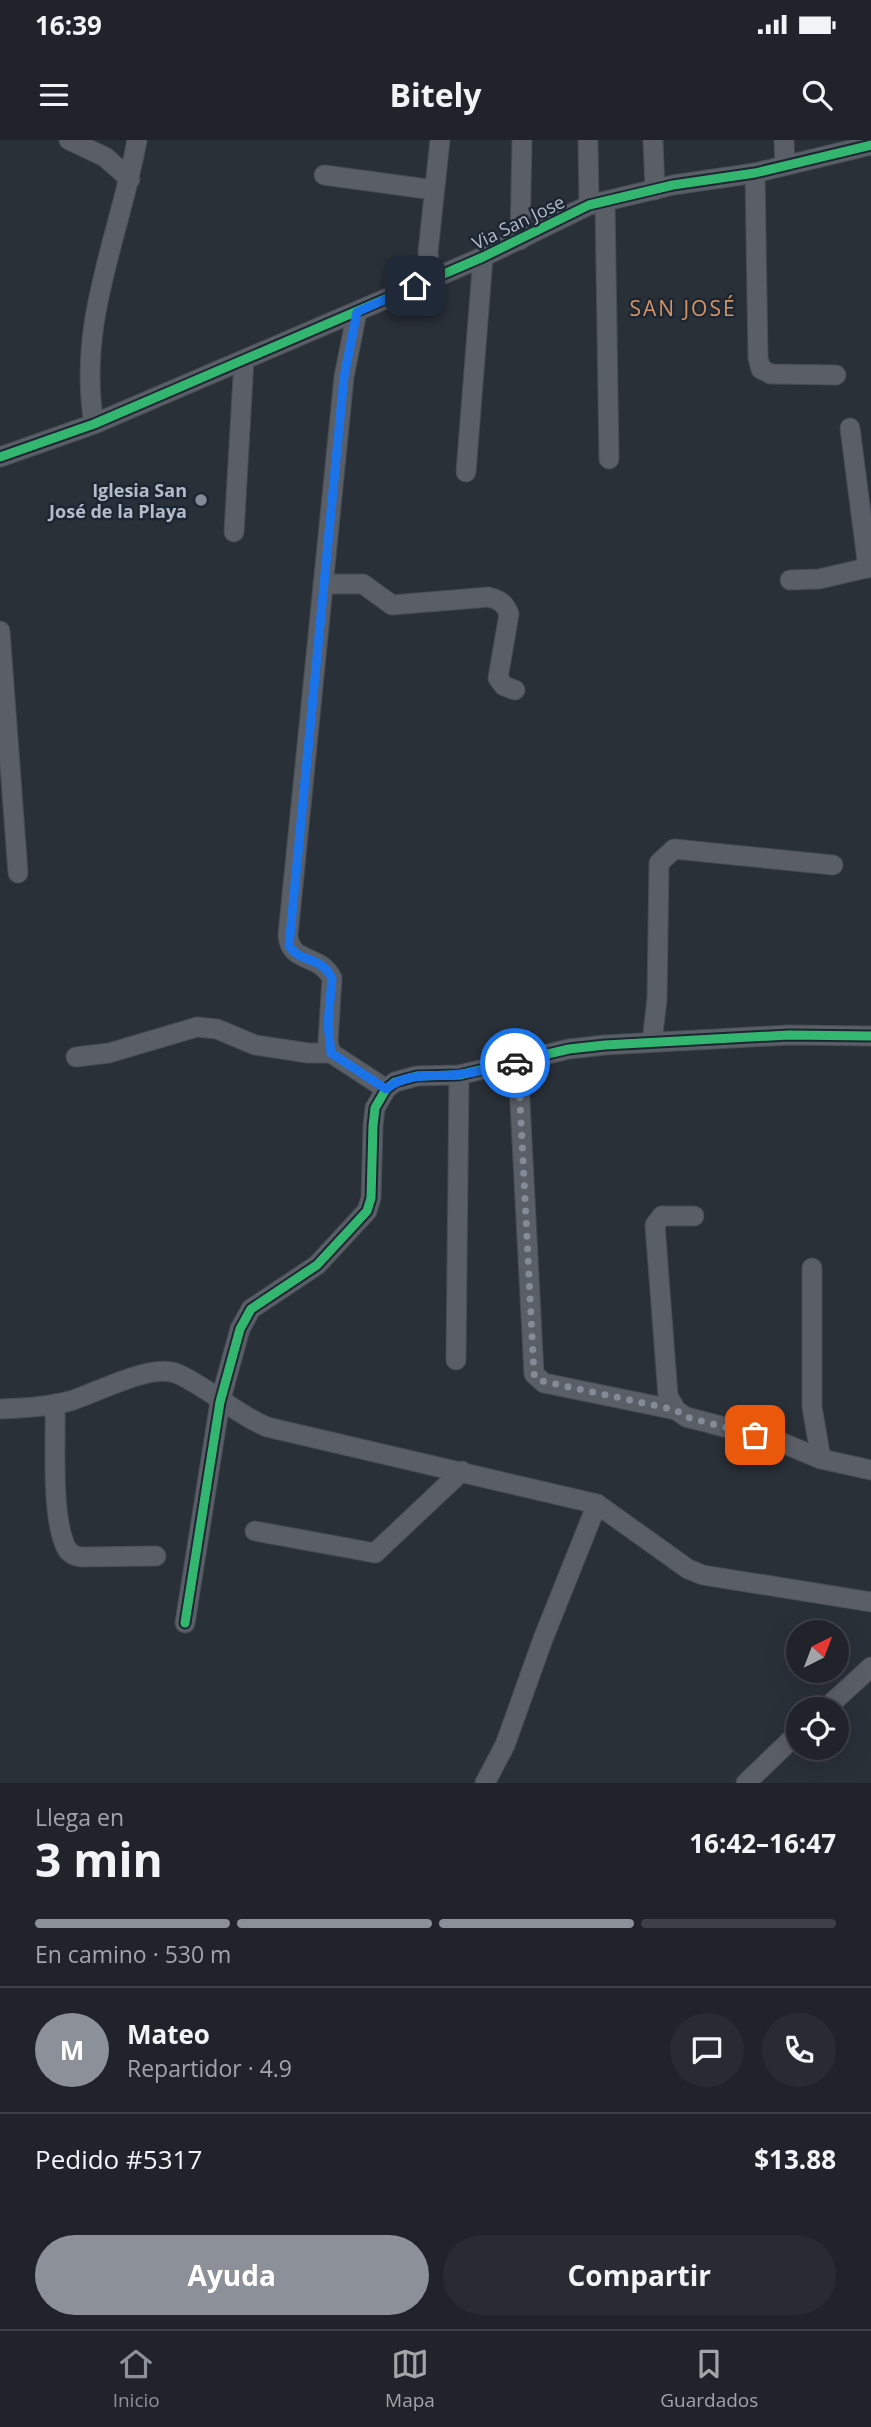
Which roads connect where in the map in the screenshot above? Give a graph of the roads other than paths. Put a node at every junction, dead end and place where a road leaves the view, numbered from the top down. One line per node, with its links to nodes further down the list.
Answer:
1 (69, 140): 12 (street)
2 (137, 140): 12 (street)
3 (440, 140): 13 (street)
4 (522, 140): 16 (street)
5 (588, 140): 15 (street)
6 (653, 140): 14 (street)
7 (784, 140): 9 (street)
8 (869, 144): 9 (street, Via San Jose)
9 (785, 165): 10 (street, Via San Jose)
10 (755, 173): 14 (street, Via San Jose); 21 (street)
11 (324, 175): 13 (street)
12 (130, 179): 22 (street)
13 (434, 190): 18 (street)
14 (655, 190): 15 (street, Via San Jose)
15 (597, 204): 16 (street, Via San Jose); 25 (street)
16 (520, 240): 17 (street, Via San Jose)
17 (483, 257): 18 (street, Via San Jose); 26 (street)
18 (431, 279): 19 (street, Via San Jose)
19 (357, 312): 20 (street, Via San Jose); 30 (street)
20 (244, 360): 22 (street, Via San Jose); 27 (street)
21 (836, 375)
22 (94, 424): 24 (street, Via San Jose)
23 (850, 428): 28 (street)
24 (0, 457)
25 (609, 459)
26 (466, 472)
27 (234, 532)
28 (869, 567): 29 (street)
29 (790, 580)
30 (323, 584): 32 (street); 37 (street)
31 (0, 631): 34 (street)
32 (515, 690)
33 (833, 865): 36 (street)
34 (18, 873)
35 (871, 1036): 36 (street)
36 (652, 1042): 39 (street)
37 (331, 1053): 38 (street); 41 (street)
38 (76, 1057)
39 (518, 1063): 40 (street); 48 (street)
40 (459, 1075): 41 (street); 44 (street)
41 (386, 1089): 45 (street)
42 (694, 1216): 48 (street)
43 (812, 1268): 49 (street)
44 (456, 1360)
45 (220, 1402): 46 (street); 51 (street); 56 (street)
46 (55, 1404): 47 (street); 54 (street)
47 (0, 1409)
48 (676, 1410): 49 (street)
49 (821, 1459): 50 (street)
50 (871, 1470)
51 (461, 1471): 52 (street); 53 (street)
52 (597, 1504): 55 (street); 60 (street)
53 (255, 1531)
54 (156, 1556)
55 (871, 1602)
56 (185, 1623)
57 (871, 1667): 58 (street)
58 (838, 1697)
59 (786, 1745): 61 (street)
60 (485, 1783)
61 (746, 1783)

